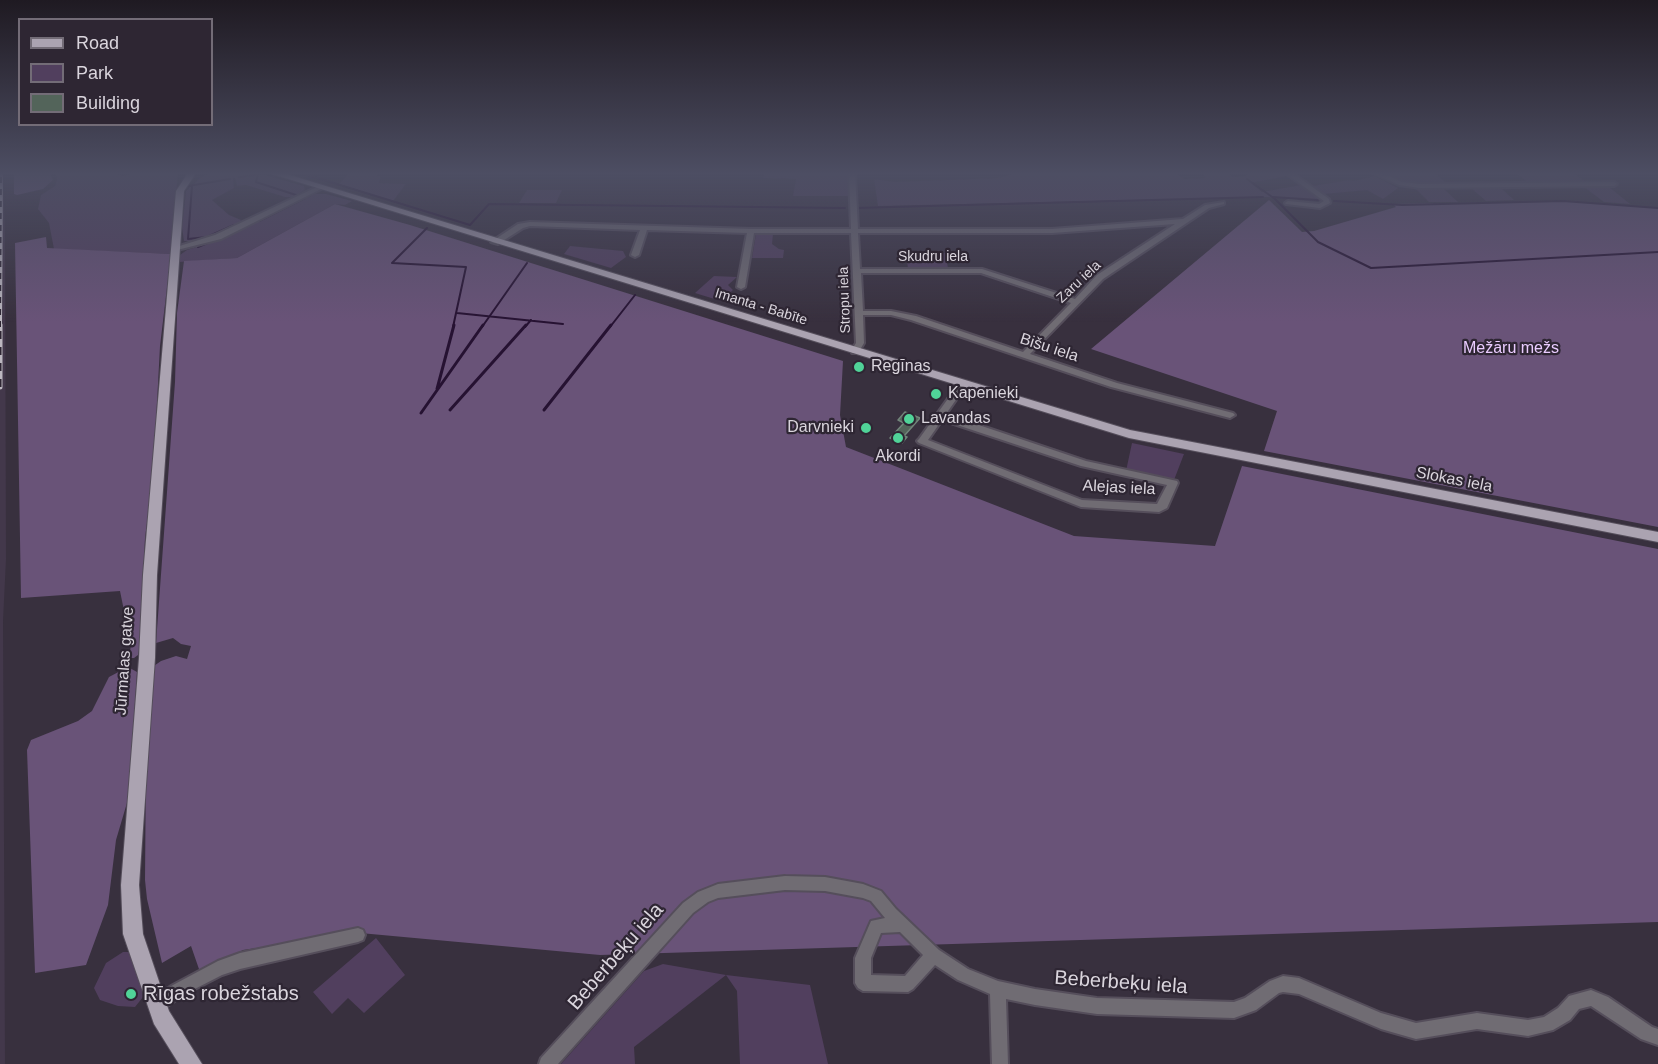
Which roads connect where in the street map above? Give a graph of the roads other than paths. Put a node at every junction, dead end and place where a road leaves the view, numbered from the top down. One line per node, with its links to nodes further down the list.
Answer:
1 (179, 223): 11 (main road, Jūrmalas gatve)
2 (247, 223): 11 (street)
3 (432, 223): 10 (main road, Imanta - Babīte)
4 (855, 223): 9 (street, Stropu iela)
5 (1163, 223): 9 (street)
6 (1182, 223): 15 (street, Zaru iela)
7 (644, 227): 8 (street); 10 (street); 12 (street)
8 (751, 231): 9 (street); 14 (street)
9 (855, 231): 13 (street, Stropu iela)
10 (495, 242): 17 (main road, Imanta - Babīte)
11 (177, 248): 28 (main road, Jūrmalas gatve)
12 (634, 255)
13 (858, 271): 15 (street, Skudru iela); 16 (street, Stropu iela)
14 (741, 286)
15 (1076, 302): 18 (street, Zaru iela)
16 (859, 313): 17 (street, Stropu iela); 18 (street, Bišu iela)
17 (855, 351): 19 (main road, Imanta - Babīte)
18 (1025, 355): 20 (street, Bišu iela)
19 (963, 384): 21 (street); 22 (main road, Imanta - Babīte)
20 (1230, 415)
21 (941, 416): 21 (street, Alejas iela)
22 (1243, 456): 23 (main road, Slokas iela)
23 (1658, 537)
24 (901, 925): 26 (street, Beberbeķu iela); 26 (street); 31 (street, Beberbeķu iela)
25 (358, 935): 28 (street)
26 (934, 955): 27 (street, Beberbeķu iela)
27 (998, 989): 29 (street, Beberbeķu iela); 32 (street)
28 (157, 1005): 30 (main road, Jūrmalas gatve)
29 (1658, 1037)
30 (191, 1064)
31 (547, 1064)
32 (1000, 1064)

